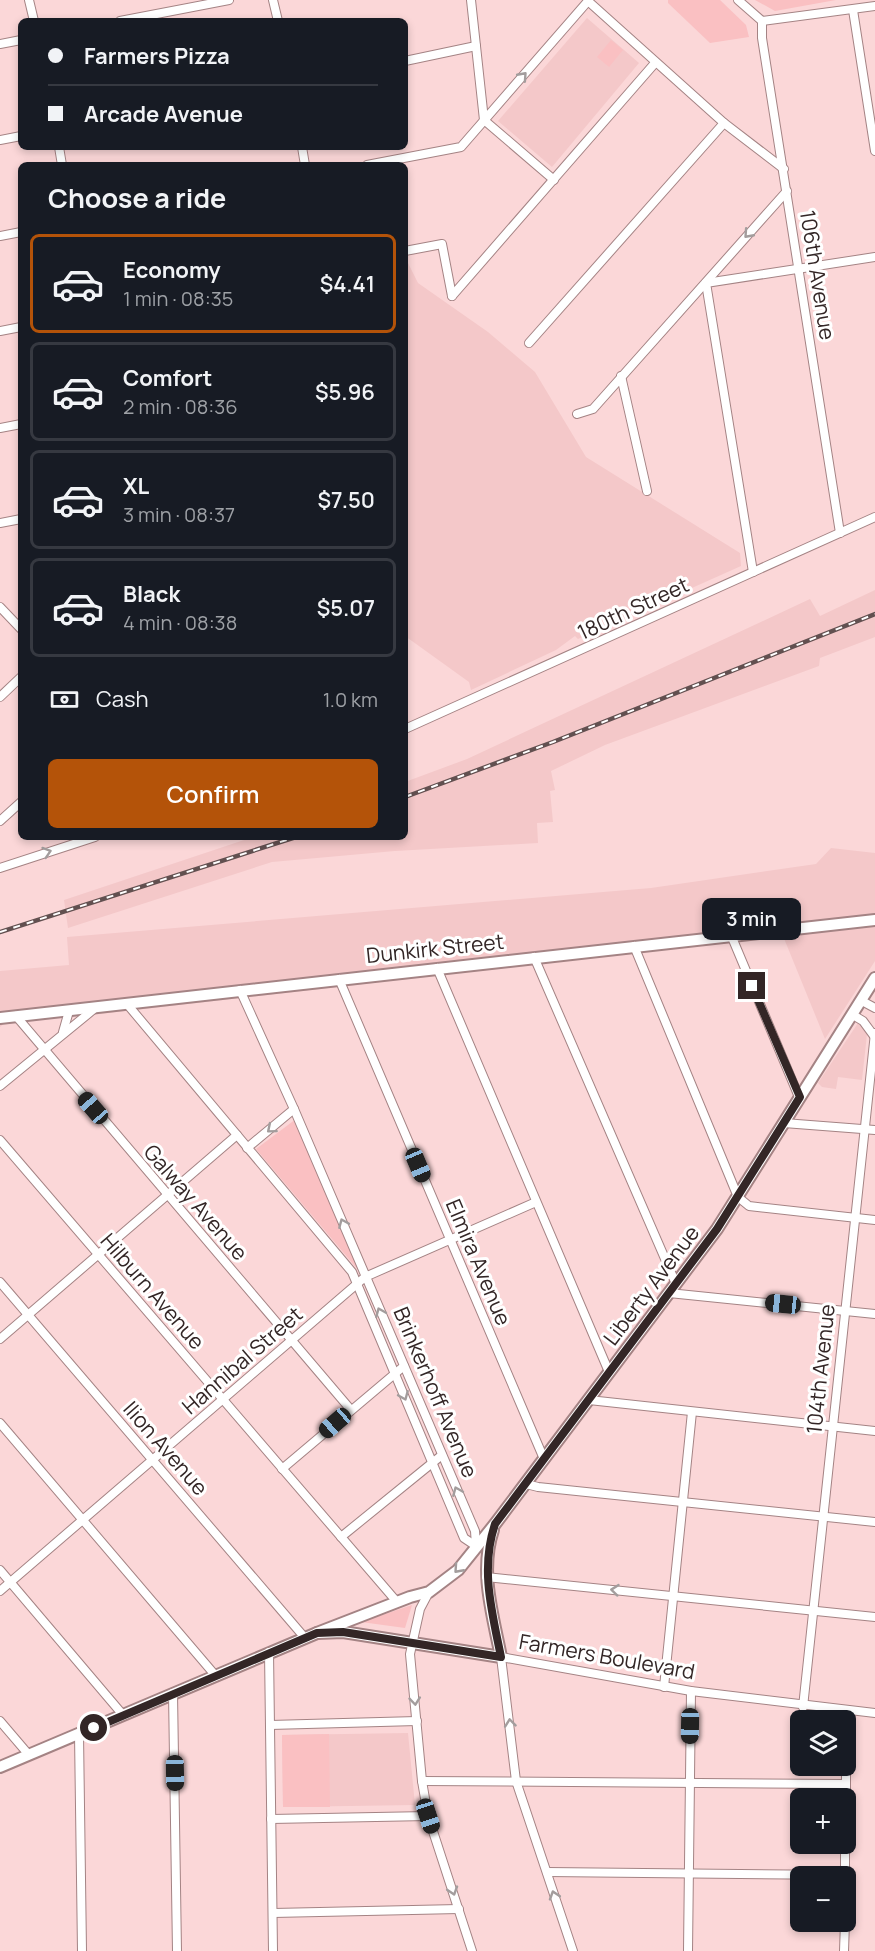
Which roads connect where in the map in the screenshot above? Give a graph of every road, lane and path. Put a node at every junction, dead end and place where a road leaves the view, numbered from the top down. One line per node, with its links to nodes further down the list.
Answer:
1 (29, 0): 9 (street)
2 (229, 0): 10 (street)
3 (273, 0): 11 (street)
4 (471, 0): 15 (street)
5 (738, 0): 12 (street)
6 (589, 1): 17 (street); 18 (street, one-way to 6)
7 (875, 6): 8 (street)
8 (853, 10): 12 (street); 22 (street)
9 (33, 18)
10 (136, 18)
11 (277, 18)
12 (762, 21): 24 (street, 106th Avenue)
13 (18, 41): 14 (street)
14 (0, 44)
15 (476, 46): 16 (street); 18 (street)
16 (408, 60)
17 (656, 63): 19 (street); 25 (street)
18 (484, 120): 23 (street); 25 (street)
19 (724, 123): 24 (street); 35 (street)
20 (18, 137): 21 (street)
21 (0, 140)
22 (875, 151)
23 (383, 162)
24 (784, 169): 26 (street, 106th Avenue)
25 (554, 180): 29 (street)
26 (787, 191): 31 (street, 106th Avenue); 32 (street, one-way to 32)
27 (18, 233): 28 (street)
28 (0, 236)
29 (408, 250)
30 (875, 257): 31 (street)
31 (798, 269): 32 (street); 44 (street, 106th Avenue)
32 (706, 283): 36 (street); 45 (street)
33 (18, 328): 34 (street)
34 (0, 331)
35 (529, 343)
36 (621, 376): 37 (street); 40 (street)
37 (577, 414)
38 (18, 425): 39 (street)
39 (0, 428)
40 (647, 491)
41 (875, 517): 44 (street, 180th Street)
42 (18, 520): 43 (street)
43 (0, 523)
44 (840, 533): 45 (street, 180th Street)
45 (753, 572): 52 (street, 180th Street)
46 (0, 607): 48 (street)
47 (18, 616): 48 (street)
48 (9, 617): 49 (street)
49 (18, 626)
50 (18, 680): 51 (street)
51 (0, 697)
52 (408, 728)
53 (18, 805): 54 (street)
54 (0, 821)
55 (86, 840): 56 (street, one-way to 55)
56 (0, 868)
57 (875, 920): 58 (main road, Dunkirk Street)
58 (731, 935): 59 (main road, Dunkirk Street); 77 (street)
59 (634, 946): 60 (main road, Dunkirk Street); 86 (street)
60 (534, 957): 61 (main road, Dunkirk Street); 95 (street)
61 (437, 968): 63 (main road, Dunkirk Street); 87 (street)
62 (875, 978): 65 (main road, Liberty Avenue)
63 (339, 979): 64 (main road, Dunkirk Street); 90 (street, Elmira Avenue)
64 (240, 990): 66 (main road, Dunkirk Street); 78 (street, Brinkerhoff Avenue)
65 (862, 1001): 67 (street); 70 (main road, Liberty Avenue)
66 (127, 1004): 68 (main road, Dunkirk Street); 82 (street, Brinkerhoff Avenue)
67 (875, 1008)
68 (94, 1009): 69 (main road, Dunkirk Street); 73 (street)
69 (69, 1011): 71 (main road, Dunkirk Street); 73 (street)
70 (853, 1015): 74 (street, 104th Avenue); 77 (main road, Liberty Avenue)
71 (16, 1016): 72 (main road, Dunkirk Street); 75 (street, Galway Avenue)
72 (0, 1018)
73 (63, 1032): 75 (street)
74 (875, 1035): 80 (street, 104th Avenue)
75 (42, 1049): 76 (street); 85 (street, Galway Avenue)
76 (0, 1086)
77 (800, 1097): 79 (main road, Liberty Avenue)
78 (294, 1109): 84 (street, one-way to 84); 92 (street, Brinkerhoff Avenue, one-way to 78)
79 (784, 1123): 80 (street); 86 (main road, Liberty Avenue)
80 (864, 1128): 81 (street); 88 (street, 104th Avenue)
81 (875, 1130)
82 (237, 1136): 84 (street, Brinkerhoff Avenue); 85 (street)
83 (0, 1140): 91 (street, Hilburn Avenue)
84 (247, 1148): 94 (street, Brinkerhoff Avenue)
85 (167, 1195): 91 (street); 100 (street, Galway Avenue)
86 (738, 1197): 88 (street); 95 (main road, Liberty Avenue)
87 (536, 1202): 90 (street, Hannibal Street); 102 (street)
88 (854, 1218): 89 (street); 96 (street, 104th Avenue)
89 (875, 1220)
90 (450, 1239): 92 (street, Hannibal Street); 112 (street, Elmira Avenue)
91 (98, 1254): 98 (street); 104 (street, Hilburn Avenue)
92 (365, 1277): 94 (street, Hannibal Street); 101 (street, Brinkerhoff Avenue, one-way to 92)
93 (0, 1282): 98 (street, Ilion Avenue)
94 (357, 1285): 100 (street, Hannibal Street); 103 (street, Brinkerhoff Avenue)
95 (673, 1288): 96 (street); 102 (main road, Liberty Avenue)
96 (844, 1310): 97 (street); 109 (street, 104th Avenue)
97 (875, 1314)
98 (28, 1315): 99 (street); 113 (street, Ilion Avenue)
99 (0, 1339)
100 (292, 1341): 104 (street, Hannibal Street); 106 (street, Galway Avenue)
101 (404, 1366): 103 (street); 111 (street, Brinkerhoff Avenue)
102 (609, 1372): 105 (main road, Liberty Avenue)
103 (394, 1373): 106 (street); 114 (street, Brinkerhoff Avenue, one-way to 114)
104 (223, 1400): 113 (street, Hannibal Street); 115 (street, Hilburn Avenue)
105 (589, 1400): 107 (street); 112 (main road, Liberty Avenue)
106 (351, 1410): 115 (street)
107 (692, 1412): 109 (street); 117 (street)
108 (0, 1423): 119 (street)
109 (832, 1426): 110 (street); 118 (street, 104th Avenue)
110 (875, 1431)
111 (442, 1455): 114 (street); 123 (street, Brinkerhoff Avenue, one-way to 111)
112 (544, 1459): 116 (main road, Liberty Avenue)
113 (153, 1460): 119 (street, Hannibal Street); 134 (street, Ilion Avenue)
114 (432, 1461): 122 (street); 123 (street, Brinkerhoff Avenue)
115 (282, 1468): 122 (street, Hilburn Avenue)
116 (526, 1484): 117 (street); 121 (main road, Liberty Avenue)
117 (683, 1502): 118 (street); 129 (street)
118 (822, 1516): 120 (street); 131 (street, 104th Avenue)
119 (83, 1520): 126 (street, Hannibal Street); 138 (street)
120 (875, 1522)
121 (495, 1524): 123 (main road, Liberty Avenue); 125 (main road)
122 (341, 1537): 130 (street, Hilburn Avenue)
123 (476, 1546): 128 (main road, Liberty Avenue, one-way to 128)
124 (0, 1570): 126 (street)
125 (486, 1577): 129 (street, one-way to 125); 137 (main road)
126 (10, 1582): 127 (street, Hannibal Street); 146 (street)
127 (0, 1591)
128 (429, 1592): 130 (main road, Liberty Avenue); 135 (street, Liberty Avenue)
129 (674, 1596): 131 (street); 139 (street)
130 (397, 1602): 133 (main road, Liberty Avenue)
131 (813, 1611): 132 (street); 142 (street, 104th Avenue)
132 (875, 1617)
133 (317, 1633): 134 (main road, Farmers Boulevard); 135 (main road, Farmers Boulevard)
134 (305, 1638): 136 (main road, Farmers Boulevard)
135 (411, 1642): 137 (main road, Farmers Boulevard); 148 (street, Liberty Avenue, one-way to 148)
136 (269, 1652): 138 (main road, Farmers Boulevard); 149 (street)
137 (501, 1657): 139 (street, Farmers Boulevard); 155 (street, one-way to 137)
138 (216, 1675): 141 (main road, Farmers Boulevard)
139 (664, 1687): 140 (street, Farmers Boulevard)
140 (691, 1691): 142 (street, Farmers Boulevard); 156 (street)
141 (173, 1694): 146 (main road, Farmers Boulevard); 168 (street)
142 (802, 1707): 143 (street, Farmers Boulevard)
143 (835, 1710)
144 (856, 1712): 145 (street, Farmers Boulevard)
145 (875, 1713)
146 (123, 1715): 150 (main road, Farmers Boulevard)
147 (0, 1721): 151 (street)
148 (417, 1721): 149 (street); 154 (street, Liberty Avenue)
149 (270, 1725): 160 (street)
150 (79, 1734): 151 (main road, Farmers Boulevard); 167 (street)
151 (29, 1755): 152 (main road, Farmers Boulevard)
152 (0, 1767)
153 (846, 1776): 157 (street)
154 (422, 1780): 155 (street); 159 (street, Liberty Avenue)
155 (516, 1781): 156 (street); 161 (street)
156 (690, 1783): 157 (street); 162 (street)
157 (846, 1784): 158 (street)
158 (846, 1788)
159 (428, 1816): 160 (street); 164 (street, Liberty Avenue, one-way to 164)
160 (271, 1819): 165 (street)
161 (547, 1872): 162 (street); 171 (street, one-way to 161)
162 (689, 1873): 163 (street); 172 (street)
163 (790, 1875)
164 (459, 1909): 165 (street); 170 (street, Liberty Avenue)
165 (273, 1912): 169 (street)
166 (844, 1932): 173 (street)
167 (82, 1951)
168 (177, 1951)
169 (273, 1951)
170 (472, 1951)
171 (573, 1951)
172 (688, 1951)
173 (844, 1951)

